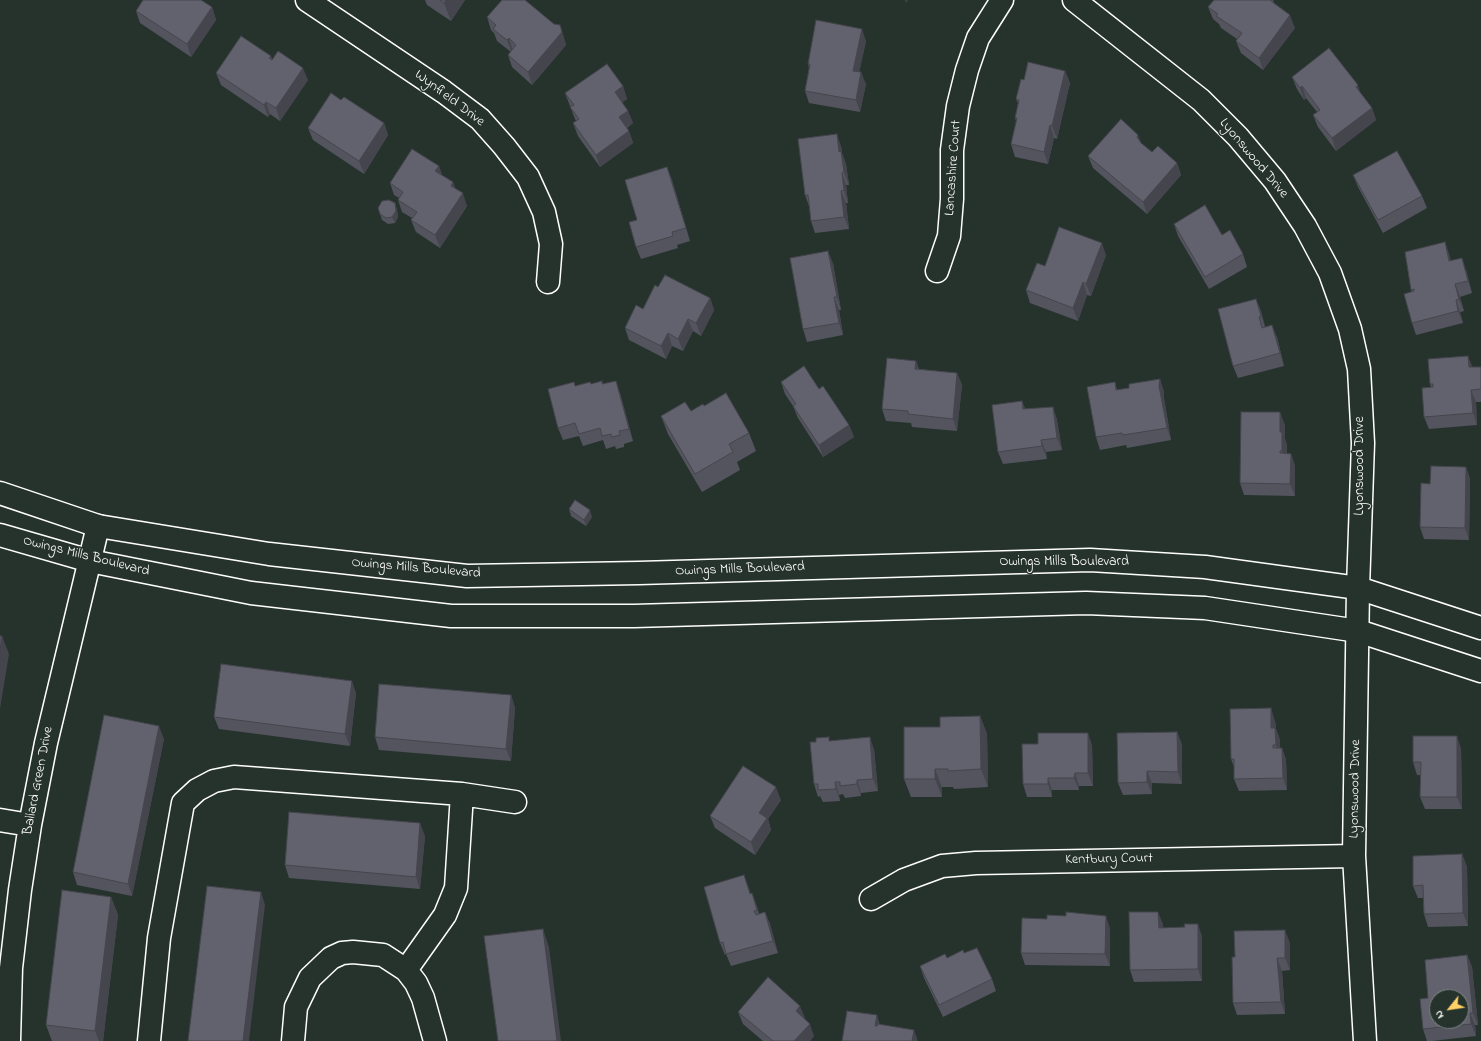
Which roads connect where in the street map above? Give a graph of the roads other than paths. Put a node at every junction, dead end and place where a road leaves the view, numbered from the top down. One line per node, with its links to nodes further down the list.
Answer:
1 (307, 0): 5 (street, Wynfield Drive)
2 (1002, 0): 4 (street, Lancashire Court)
3 (1074, 0): 10 (street, Lyonswood Drive)
4 (937, 271)
5 (548, 282)
6 (0, 493): 7 (street, Owings Mills Boulevard)
7 (98, 526): 9 (street, Ballard Green Drive); 10 (street, Owings Mills Boulevard)
8 (0, 535): 9 (street, Owings Mills Boulevard)
9 (90, 561): 12 (street, Owings Mills Boulevard); 17 (street, Ballard Green Drive)
10 (1358, 588): 11 (street, Owings Mills Boulevard); 12 (street, Lyonswood Drive)
11 (1481, 628)
12 (1358, 631): 13 (street, Owings Mills Boulevard); 18 (street, Lyonswood Drive)
13 (1481, 672)
14 (462, 794): 15 (street); 20 (street); 22 (street)
15 (515, 802)
16 (0, 820): 17 (street)
17 (30, 825): 21 (street, Ballard Green Drive)
18 (1354, 856): 19 (street, Kentbury Court); 25 (street, Lyonswood Drive)
19 (871, 899)
20 (406, 970): 23 (street); 24 (street)
21 (9, 1041)
22 (149, 1041)
23 (293, 1041)
24 (435, 1041)
25 (1365, 1041)

